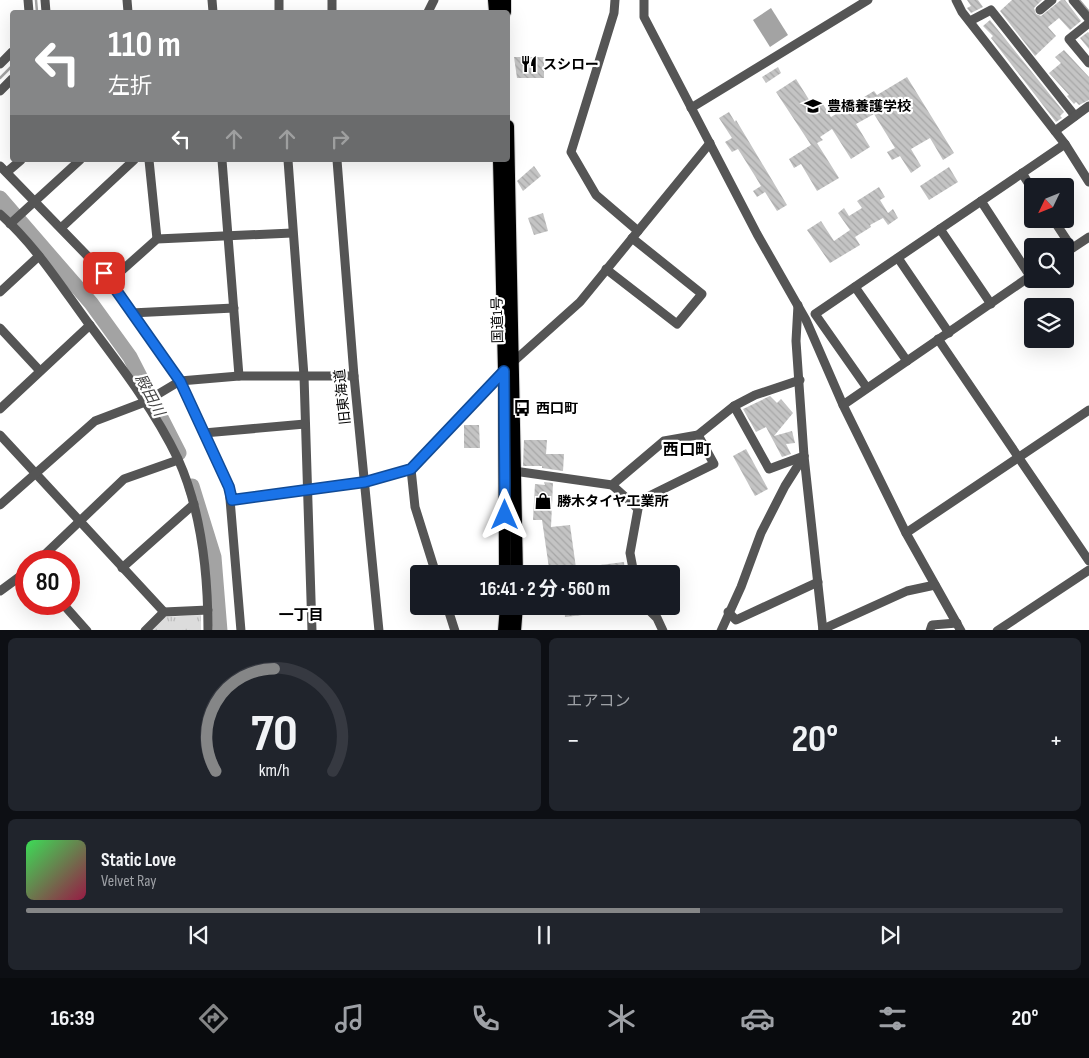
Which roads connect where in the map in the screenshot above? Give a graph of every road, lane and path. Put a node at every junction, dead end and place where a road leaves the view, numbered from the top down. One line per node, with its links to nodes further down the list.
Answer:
1 (615, 0): 44 (street)
2 (644, 0): 17 (street)
3 (868, 0): 17 (street)
4 (956, 0): 9 (street)
5 (1052, 0): 7 (street)
6 (1073, 0): 8 (street)
7 (1040, 10)
8 (1089, 18)
9 (970, 21): 18 (street); 19 (street)
10 (1089, 22): 12 (street)
11 (10, 54): 13 (street)
12 (1089, 63)
13 (0, 64)
14 (10, 81): 15 (street)
15 (0, 91)
16 (1089, 106): 18 (street)
17 (691, 108): 20 (street)
18 (1075, 116): 19 (street)
19 (1055, 131): 21 (street)
20 (710, 143): 44 (street); 57 (street)
21 (1065, 144): 33 (street); 35 (street)
22 (18, 162): 32 (street)
23 (78, 162): 37 (street)
24 (132, 162): 40 (street)
25 (150, 162): 46 (street)
26 (222, 162): 43 (street)
27 (288, 162): 42 (street)
28 (337, 162): 69 (street, 旧東海道)
29 (499, 162): 65 (highway, 国道1号)
30 (508, 162): 65 (highway, 国道1号)
31 (0, 166): 32 (street)
32 (7, 172): 37 (street)
33 (1022, 173): 34 (street); 36 (street)
34 (1025, 178)
35 (1089, 182)
36 (981, 201): 41 (street); 50 (street)
37 (34, 202): 39 (street); 40 (street)
38 (0, 214): 39 (street)
39 (12, 222): 48 (street)
40 (61, 228): 52 (street)
41 (940, 229): 49 (street); 56 (street)
42 (292, 233): 43 (street); 68 (street)
43 (228, 234): 46 (street); 58 (street)
44 (635, 235): 51 (street); 51 (street)
45 (1089, 238): 47 (street)
46 (157, 239): 52 (street)
47 (1074, 247)
48 (39, 256): 55 (street); 60 (street)
49 (898, 258): 54 (street); 62 (street)
50 (1024, 264)
51 (606, 270): 65 (street)
52 (110, 281): 59 (street)
53 (1024, 281): 56 (street)
54 (855, 287): 64 (street); 72 (street)
55 (0, 292)
56 (991, 304): 62 (street)
57 (798, 305): 70 (street); 74 (street)
58 (234, 308): 59 (street); 67 (street)
59 (131, 313): 71 (street)
60 (90, 325): 66 (street); 73 (street)
61 (0, 328): 66 (street)
62 (949, 332): 63 (street)
63 (938, 339): 64 (street); 83 (street)
64 (907, 361): 72 (street)
65 (508, 366): 85 (street); 86 (highway, 国道1号); 100 (highway, 国道1号)
66 (40, 372): 76 (street)
67 (239, 376): 68 (street); 71 (street)
68 (304, 376): 69 (street); 78 (street)
69 (354, 376): 88 (street, 旧東海道)
70 (800, 380): 75 (street); 82 (street)
71 (175, 383): 73 (street); 79 (street)
72 (867, 388): 74 (street)
73 (147, 400): 84 (street); 87 (street)
74 (844, 405): 96 (street)
75 (734, 406): 81 (street); 82 (street)
76 (0, 409)
77 (1089, 410): 83 (street)
78 (305, 424): 79 (street); 90 (street)
79 (204, 433): 91 (street)
80 (0, 435): 87 (street)
81 (698, 435): 89 (street); 93 (street)
82 (804, 456): 106 (street); 111 (street)
83 (1019, 457): 96 (street); 98 (street)
84 (178, 460): 92 (street); 95 (street)
85 (411, 469): 88 (street); 99 (street)
86 (514, 471): 89 (street); 101 (highway, 国道1号)
87 (36, 475): 94 (street); 95 (street)
88 (365, 482): 90 (street); 123 (street, 旧東海道)
89 (612, 485): 93 (street)
90 (307, 490): 91 (street); 122 (street)
91 (232, 500): 121 (street)
92 (194, 504): 103 (street); 109 (street)
93 (633, 504): 102 (street)
94 (0, 505)
95 (79, 521): 97 (street); 103 (street)
96 (906, 533): 107 (street)
97 (49, 550)
98 (1089, 561)
99 (433, 565)
100 (505, 565)
101 (517, 565)
102 (632, 565)
103 (122, 568): 110 (street)
104 (1089, 570): 131 (street)
105 (15, 580): 108 (street)
106 (818, 582): 111 (street); 129 (street)
107 (935, 585): 117 (street); 129 (street)
108 (0, 591)
109 (208, 610): 110 (street); 120 (street)
110 (164, 612): 119 (street)
111 (728, 612): 128 (street)
112 (73, 615): 118 (street)
113 (450, 615): 124 (street)
114 (505, 615): 125 (highway)
115 (516, 615): 126 (highway)
116 (653, 615): 127 (street)
117 (959, 627): 130 (street)
118 (87, 630)
119 (145, 630)
120 (208, 630)
121 (241, 630)
122 (312, 630)
123 (379, 630)
124 (455, 630)
125 (504, 630)
126 (515, 630)
127 (663, 630)
128 (721, 630)
129 (823, 630)
130 (930, 630)
131 (997, 630)

